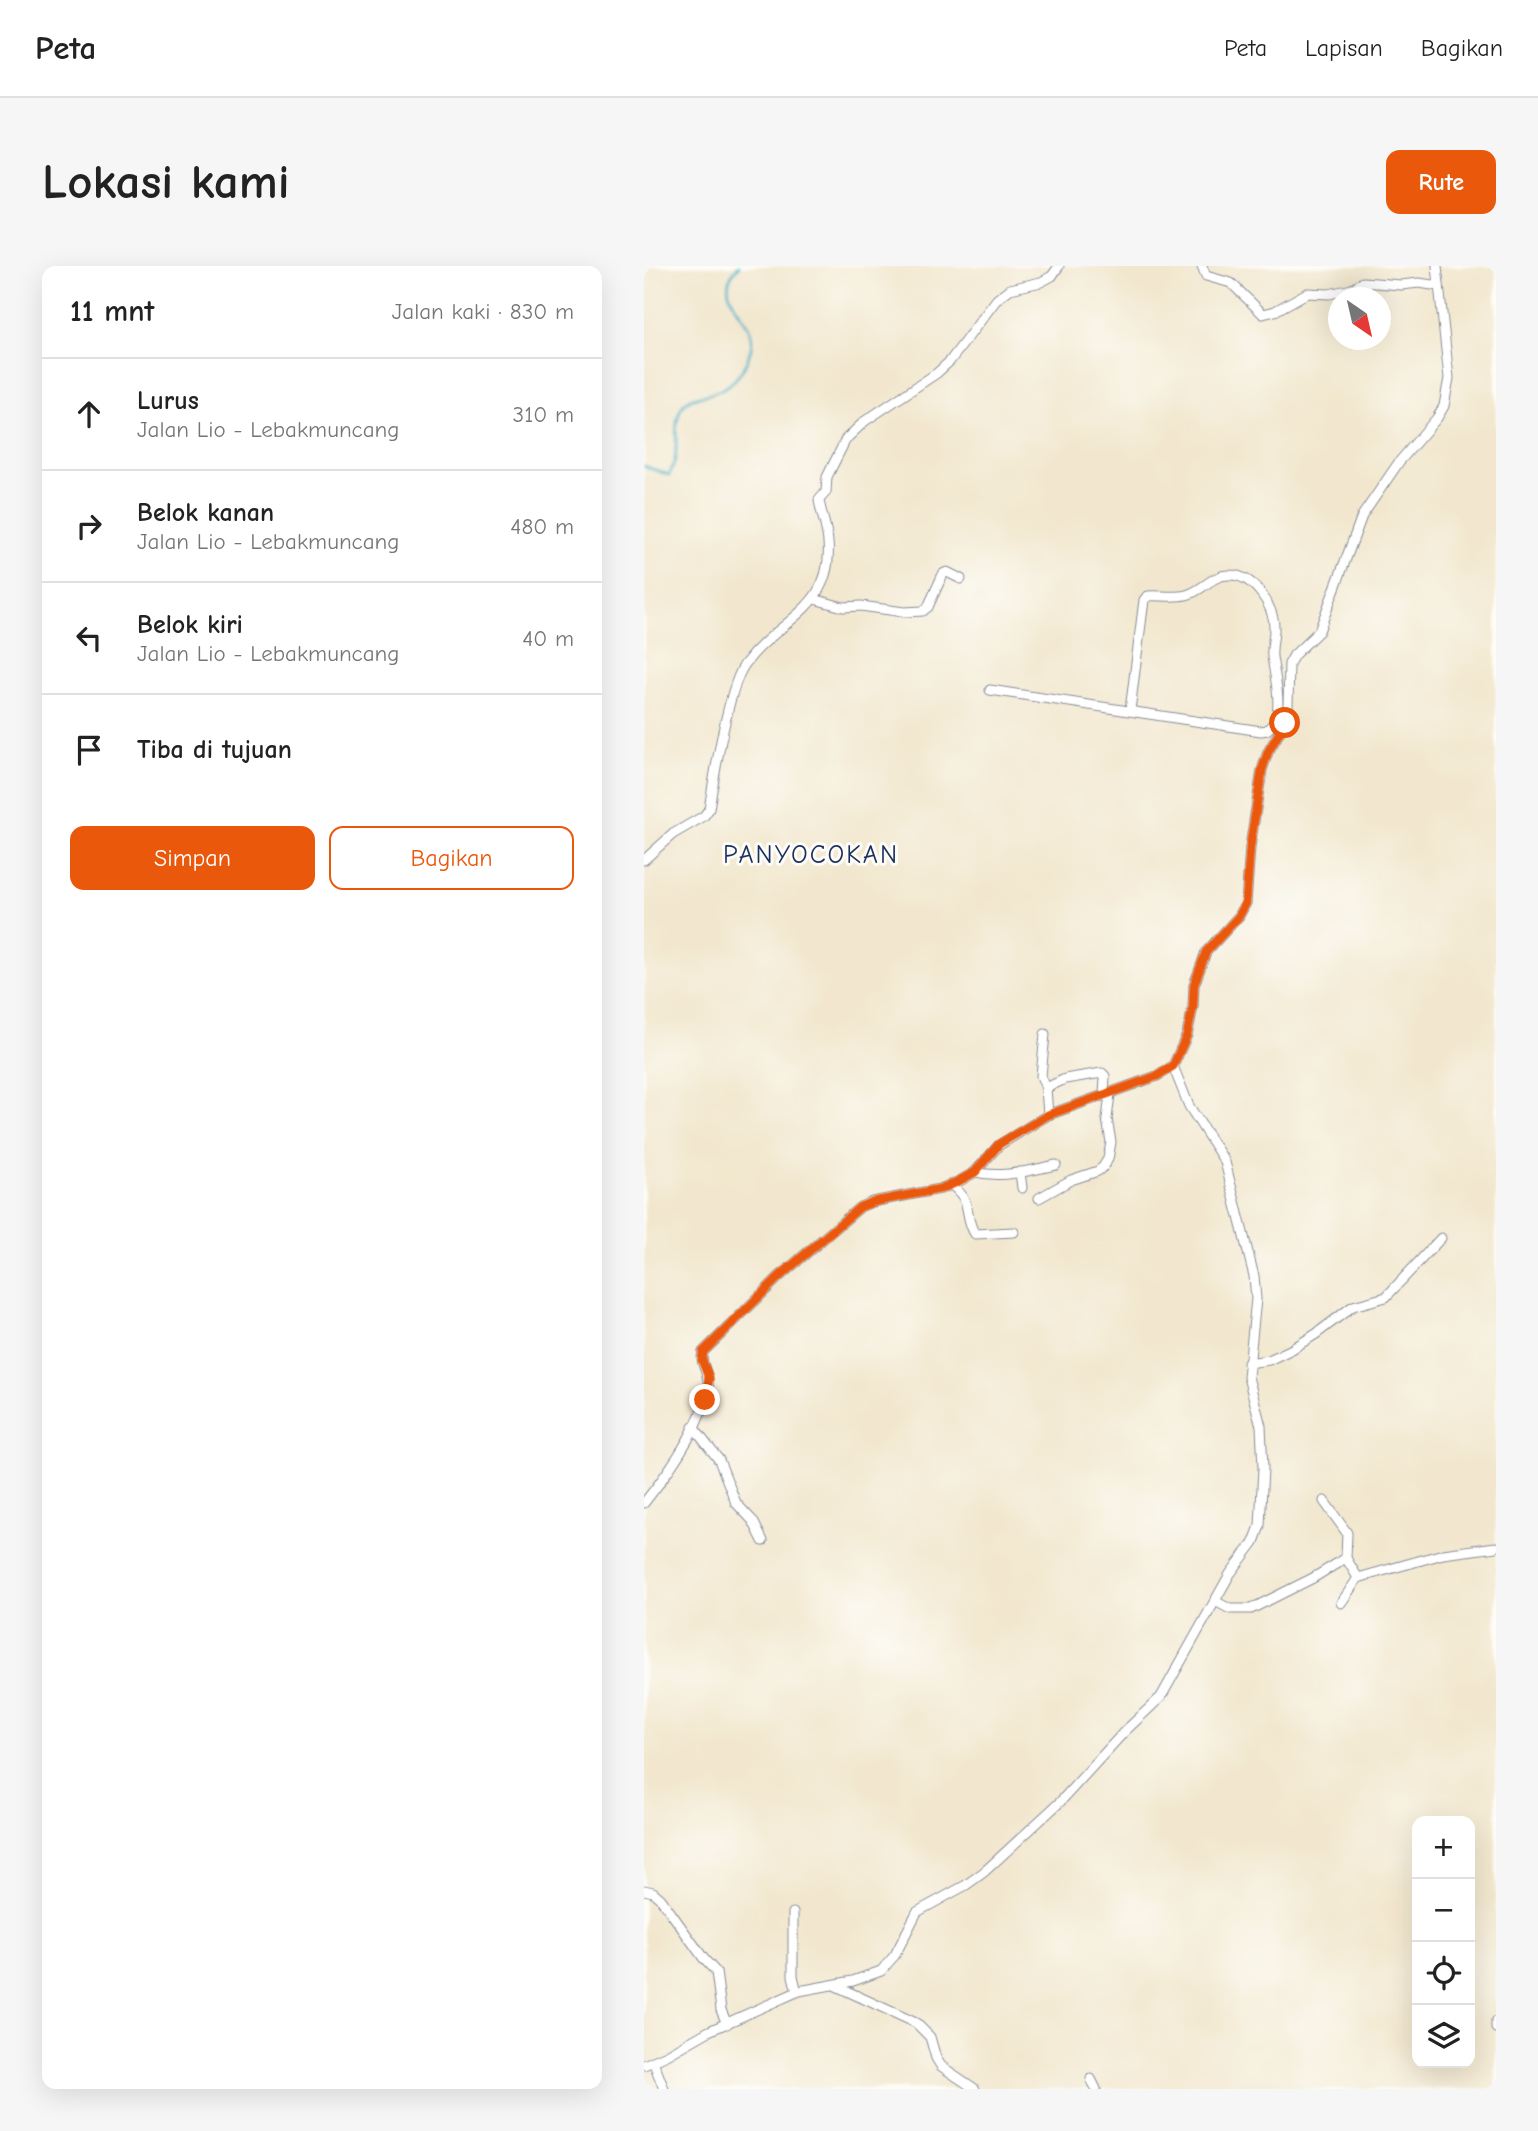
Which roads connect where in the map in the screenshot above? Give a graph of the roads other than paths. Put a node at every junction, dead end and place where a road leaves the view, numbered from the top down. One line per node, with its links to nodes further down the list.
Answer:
1 (1059, 266): 6 (street)
2 (1202, 266): 4 (street)
3 (1437, 266): 4 (street)
4 (1439, 286): 9 (street)
5 (961, 579): 6 (street)
6 (814, 600): 10 (street)
7 (990, 690): 8 (street)
8 (1130, 710): 9 (street); 9 (street)
9 (1281, 722): 12 (street)
10 (644, 860)
11 (1045, 1034): 13 (street)
12 (1173, 1066): 14 (street); 24 (street)
13 (1045, 1088): 14 (street); 15 (street)
14 (1107, 1095): 15 (street); 21 (street)
15 (1048, 1115): 17 (street)
16 (1056, 1164): 18 (street)
17 (975, 1172): 18 (street); 19 (street)
18 (1020, 1172): 20 (street)
19 (951, 1185): 22 (street); 25 (street)
20 (1022, 1188)
21 (1039, 1198)
22 (1014, 1232)
23 (1441, 1238): 24 (street)
24 (1248, 1363): 32 (street)
25 (693, 1427): 27 (street); 28 (street)
26 (1324, 1502): 30 (street)
27 (644, 1503)
28 (763, 1541)
29 (1496, 1547): 31 (street)
30 (1346, 1558): 31 (street); 32 (street)
31 (1359, 1578): 33 (street)
32 (1215, 1601): 36 (street)
33 (1341, 1603)
34 (644, 1890): 39 (street)
35 (793, 1913): 37 (street)
36 (835, 1986): 37 (street); 44 (street)
37 (797, 1992): 39 (street)
38 (1496, 2021): 40 (street)
39 (727, 2024): 41 (street)
40 (1496, 2028)
41 (648, 2063): 43 (street)
42 (1091, 2079): 45 (street)
43 (664, 2089)
44 (975, 2089)
45 (1096, 2089)

